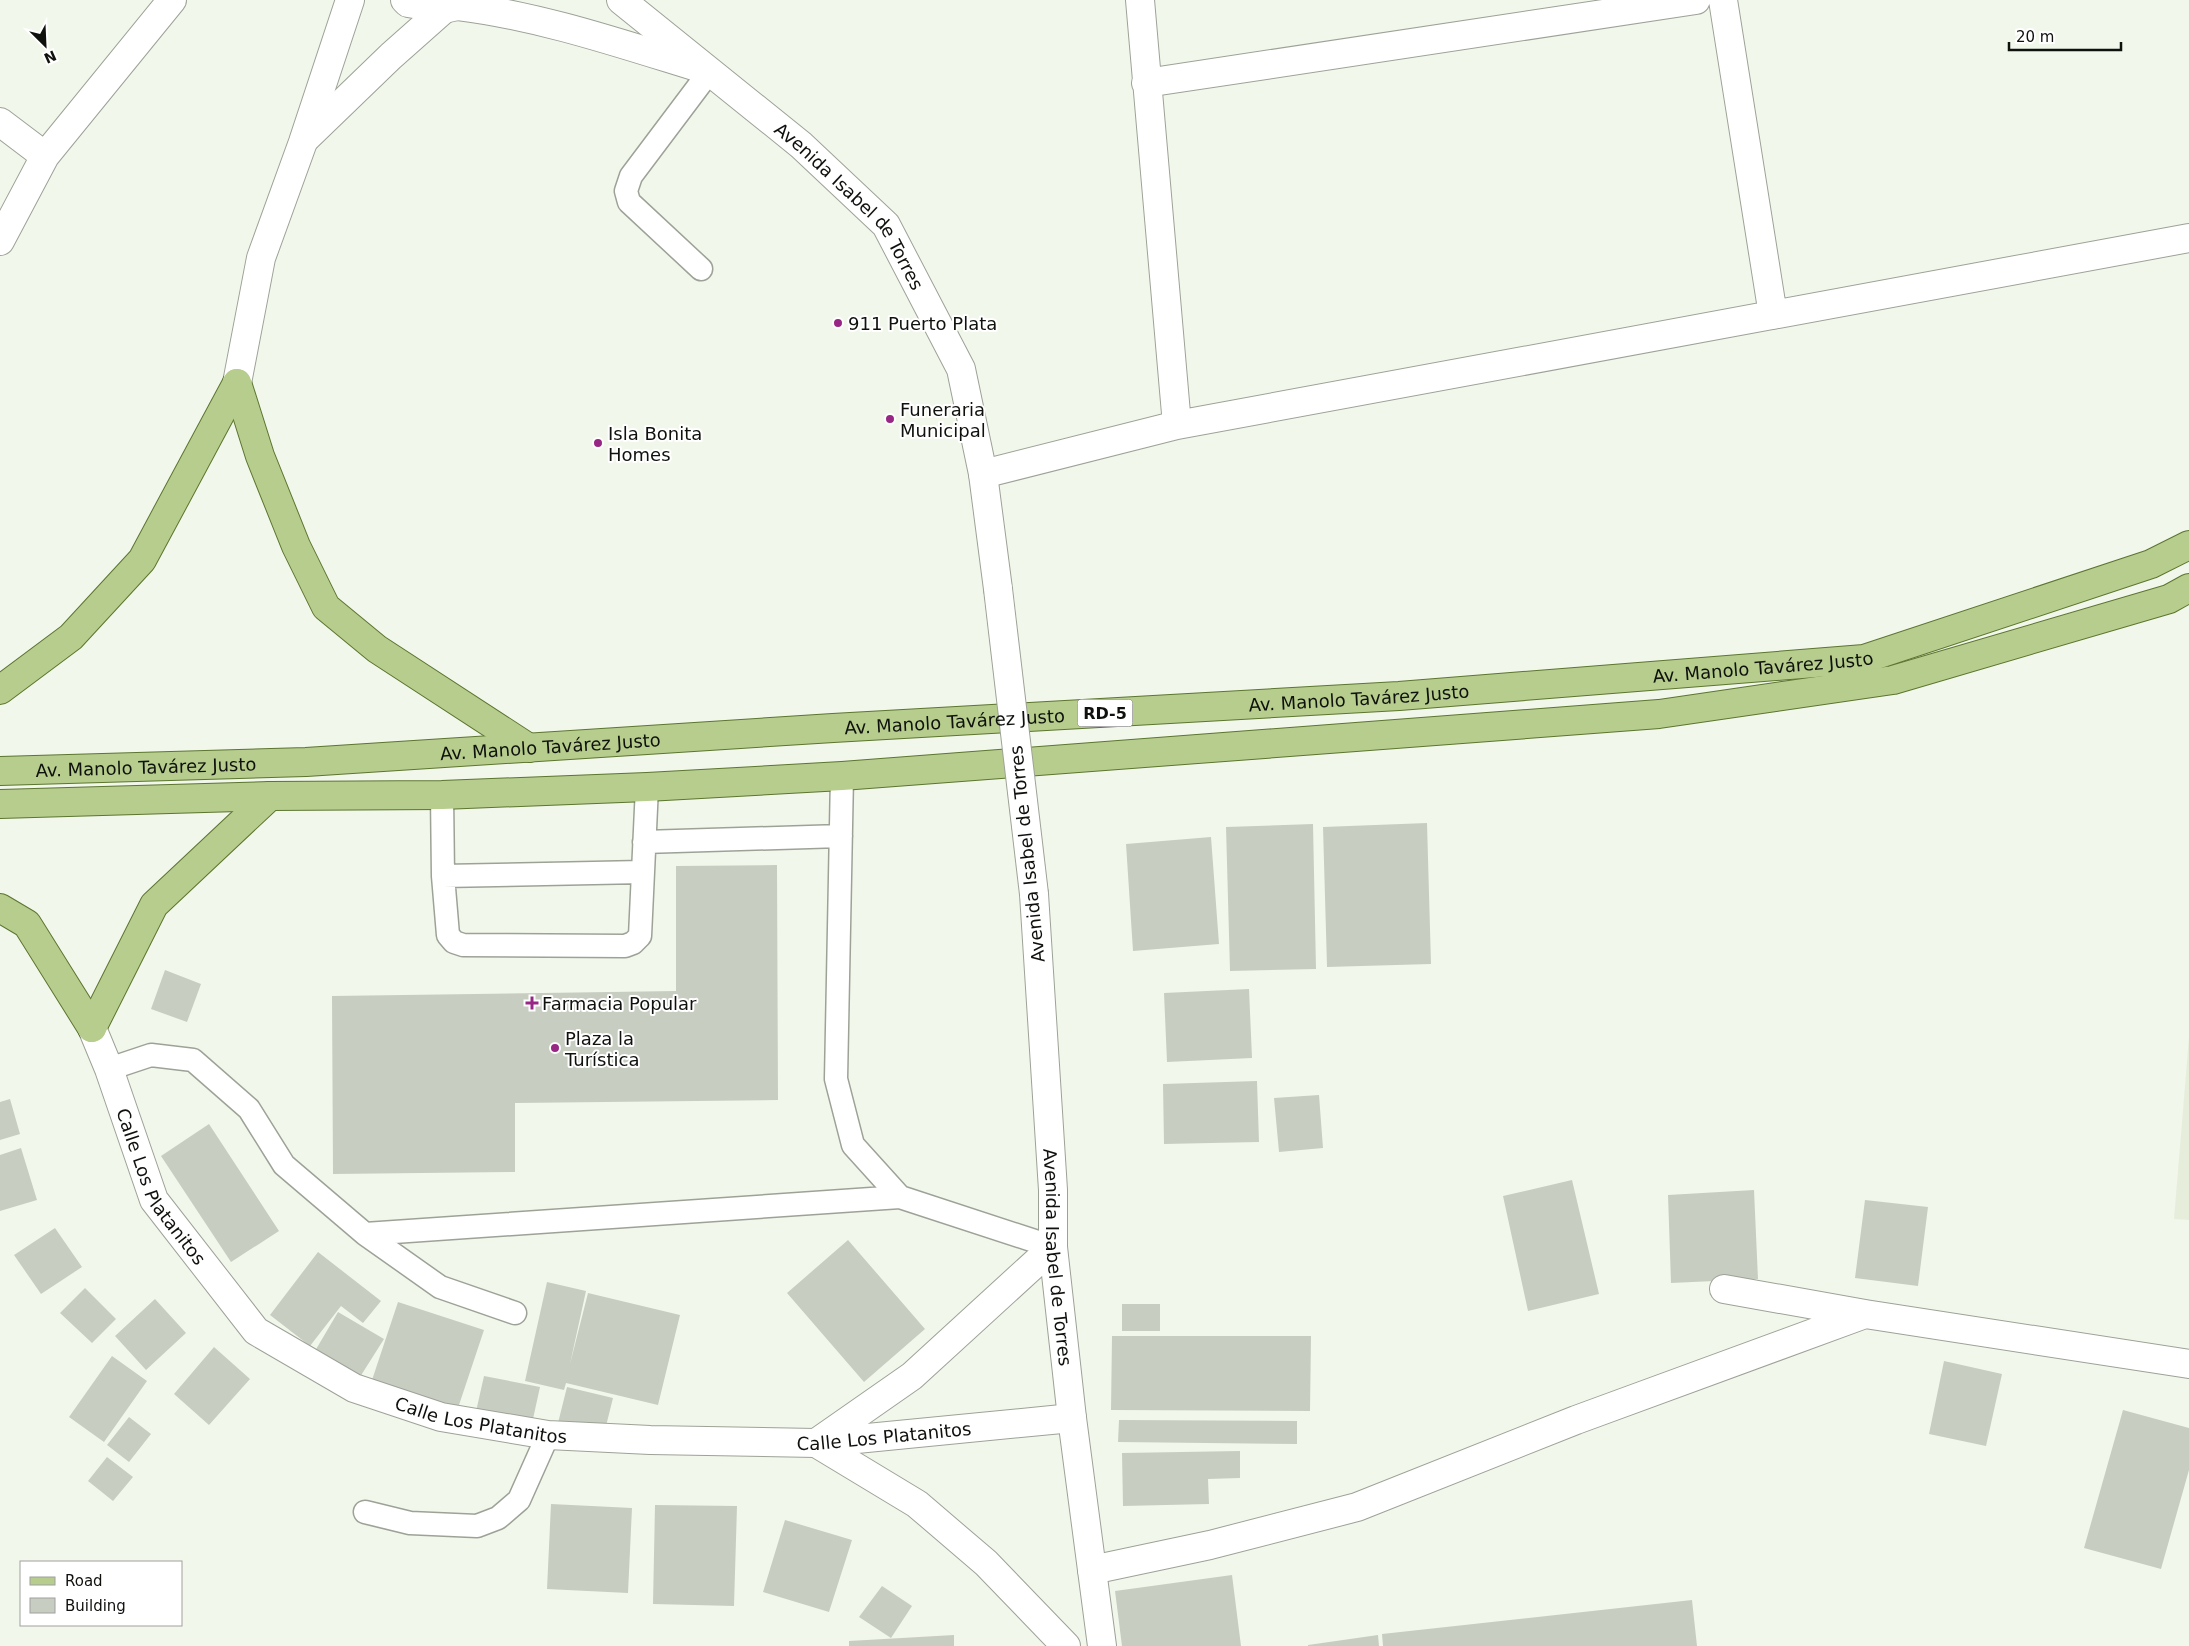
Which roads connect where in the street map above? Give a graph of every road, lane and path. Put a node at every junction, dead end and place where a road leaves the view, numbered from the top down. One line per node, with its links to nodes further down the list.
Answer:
1 (172, 0): 13 (street)
2 (350, 0): 12 (street)
3 (405, 0): 8 (street, Avenida Isabel de Torres)
4 (621, 0): 9 (street, Avenida Isabel de Torres)
5 (1140, 0): 10 (street)
6 (1696, 0): 10 (street)
7 (1723, 0): 17 (street)
8 (457, 5): 9 (street, Avenida Isabel de Torres); 12 (street)
9 (710, 71): 16 (lane); 20 (street, Avenida Isabel de Torres)
10 (1146, 83): 19 (street)
11 (0, 122): 13 (street)
12 (303, 142): 18 (street)
13 (45, 156): 15 (street)
14 (2189, 238): 17 (street)
15 (0, 241)
16 (701, 269)
17 (1773, 315): 19 (street)
18 (238, 383): 23 (main road); 24 (main road)
19 (1177, 425): 20 (street)
20 (983, 474): 40 (street, Avenida Isabel de Torres, bridge)
21 (2189, 545): 24 (main road, Av. Manolo Tavárez Justo / RD-5)
22 (2189, 588): 26 (main road, Av. Manolo Tavárez Justo)
23 (0, 690)
24 (529, 748): 25 (main road, Av. Manolo Tavárez Justo / RD-5)
25 (0, 771)
26 (842, 776): 27 (main road, Av. Manolo Tavárez Justo); 31 (lane)
27 (647, 787): 28 (main road, Av. Manolo Tavárez Justo); 32 (lane)
28 (442, 795): 29 (main road, Av. Manolo Tavárez Justo); 34 (lane)
29 (270, 796): 30 (main road, Av. Manolo Tavárez Justo); 36 (main road)
30 (0, 804)
31 (841, 836): 32 (lane); 38 (lane)
32 (644, 842): 33 (lane)
33 (642, 872): 34 (lane); 34 (lane)
34 (443, 876)
35 (0, 908): 36 (main road)
36 (92, 1028): 37 (street, Calle Los Platanitos)
37 (109, 1069): 39 (lane); 46 (street, Calle Los Platanitos)
38 (900, 1197): 39 (lane); 40 (lane)
39 (365, 1234): 42 (lane)
40 (1053, 1247): 45 (street, Avenida Isabel de Torres); 47 (street)
41 (1724, 1289): 43 (street)
42 (515, 1313)
43 (1865, 1314): 44 (street); 49 (street)
44 (2189, 1364)
45 (1072, 1418): 47 (street, Calle Los Platanitos); 49 (street, Avenida Isabel de Torres)
46 (548, 1435): 47 (street, Calle Los Platanitos); 48 (lane)
47 (816, 1443): 50 (street)
48 (365, 1512)
49 (1092, 1570): 51 (street, Avenida Isabel de Torres)
50 (1066, 1646)
51 (1102, 1646)

